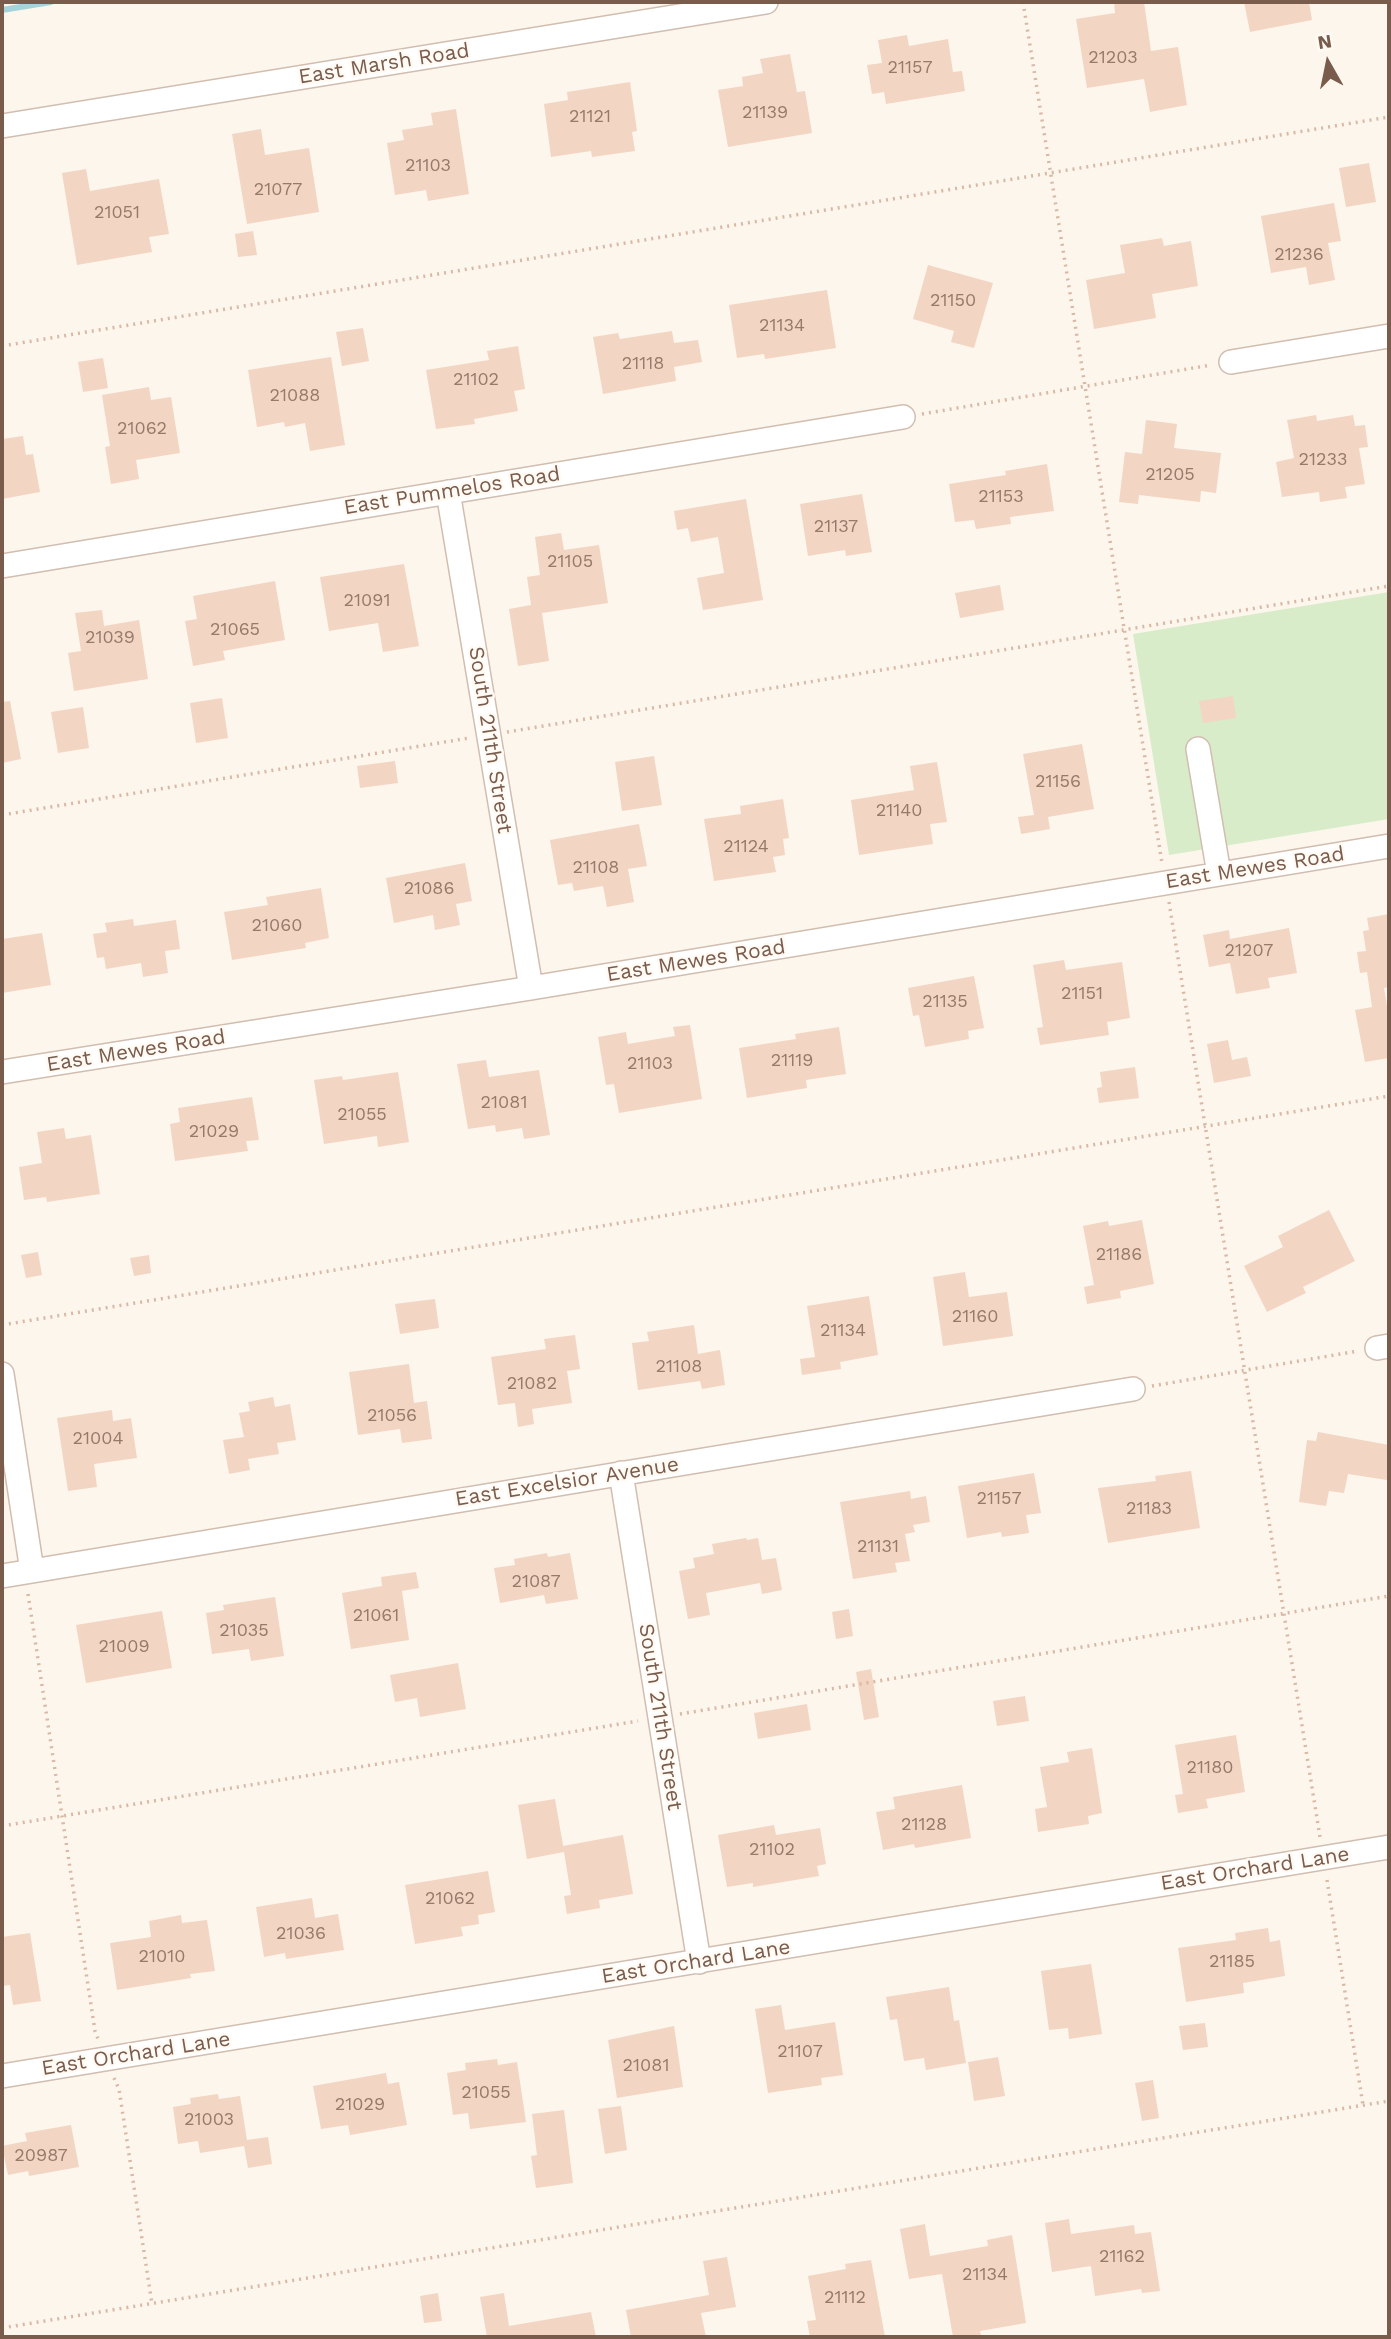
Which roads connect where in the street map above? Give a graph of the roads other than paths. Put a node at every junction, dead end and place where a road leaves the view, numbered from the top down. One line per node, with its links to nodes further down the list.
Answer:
1 (766, 2): 2 (street, East Marsh Road)
2 (2, 126)
3 (1389, 336): 4 (street)
4 (1231, 362)
5 (903, 417): 6 (street, East Pummelos Road)
6 (448, 492): 7 (street, East Pummelos Road); 11 (street, South 211th Street)
7 (2, 566)
8 (1198, 749): 10 (street)
9 (1389, 846): 10 (street, East Mewes Road)
10 (1219, 874): 11 (street, East Mewes Road)
11 (531, 988): 12 (street, East Mewes Road)
12 (2, 1072)
13 (2, 1374): 16 (street)
14 (1133, 1389): 15 (street, East Excelsior Avenue)
15 (621, 1473): 16 (street, East Excelsior Avenue); 19 (street, South 211th Street)
16 (32, 1571): 17 (street, East Excelsior Avenue)
17 (2, 1576)
18 (1389, 1847): 19 (street, East Orchard Lane)
19 (699, 1962): 20 (street, East Orchard Lane)
20 (2, 2077)

